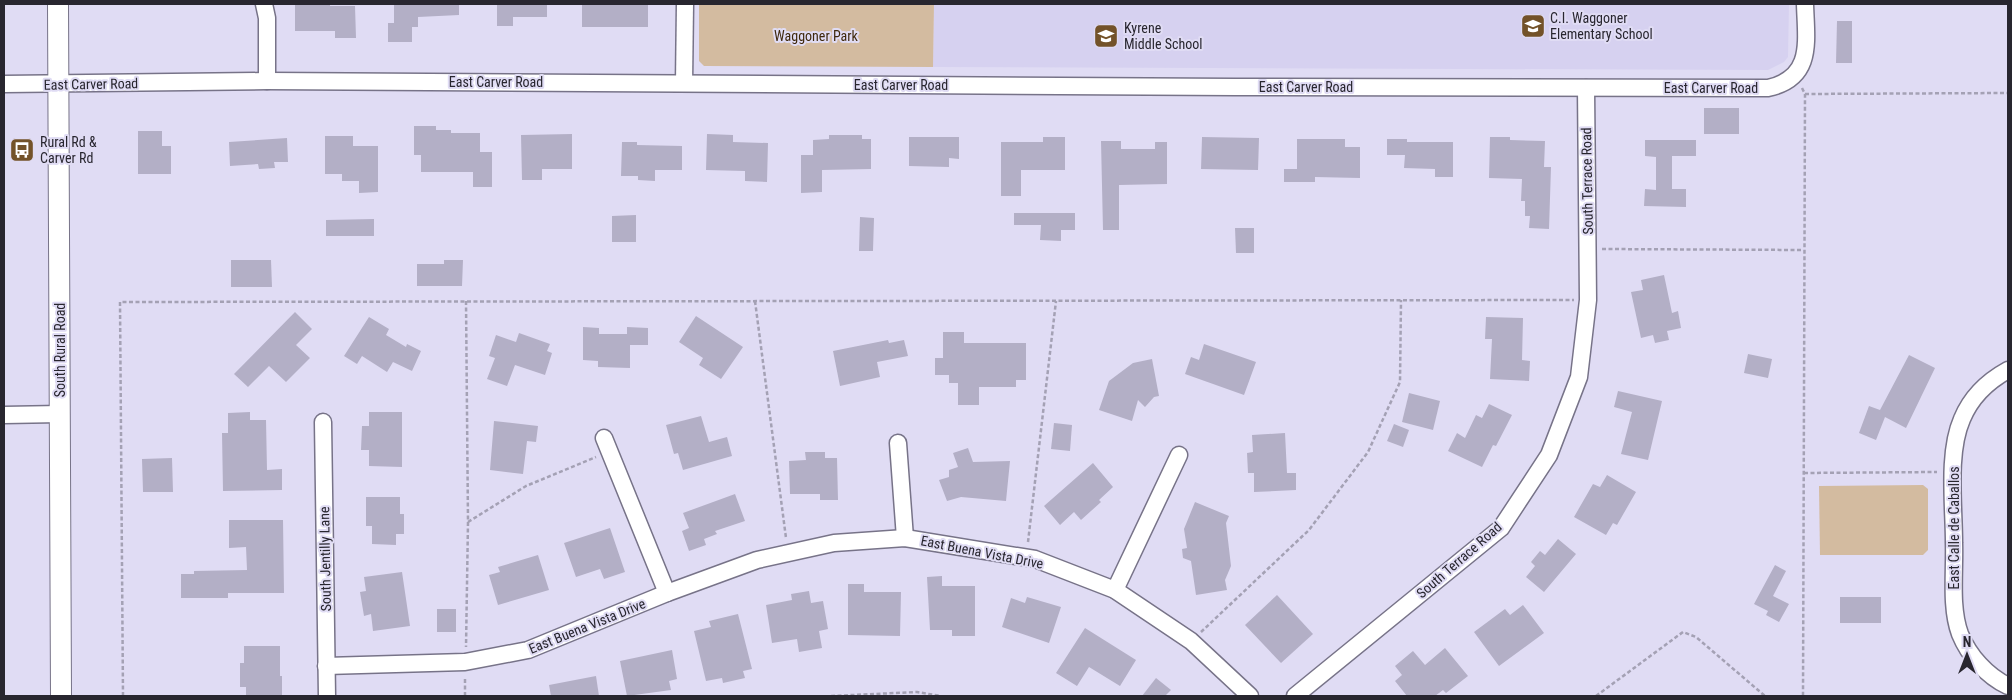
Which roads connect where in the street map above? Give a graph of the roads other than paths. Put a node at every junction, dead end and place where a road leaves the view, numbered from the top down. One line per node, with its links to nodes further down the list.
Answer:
1 (58, 4): 8 (main road, South Rural Road)
2 (264, 4): 5 (street)
3 (685, 4): 6 (street)
4 (1805, 4): 9 (street, East Carver Road)
5 (268, 82): 6 (street, East Carver Road); 8 (street, East Carver Road)
6 (684, 83): 9 (street, East Carver Road)
7 (4, 84): 8 (street, East Carver Road)
8 (58, 84): 11 (main road, South Rural Road)
9 (1586, 88): 25 (street, South Terrace Road)
10 (2008, 370): 21 (street, East Calle de Caballos)
11 (60, 414): 12 (street); 22 (main road, South Rural Road)
12 (4, 415)
13 (323, 422): 20 (street, South Jentilly Lane)
14 (898, 443): 17 (street, East Buena Vista Drive)
15 (607, 445): 19 (street)
16 (1179, 455): 18 (street)
17 (905, 538): 18 (street, East Buena Vista Drive); 19 (street, East Buena Vista Drive)
18 (1115, 590): 24 (street, East Buena Vista Drive)
19 (667, 593): 20 (street, East Buena Vista Drive)
20 (326, 666): 23 (street, South Jentilly Lane)
21 (2008, 686)
22 (61, 696)
23 (327, 696)
24 (1250, 696)
25 (1296, 696)

